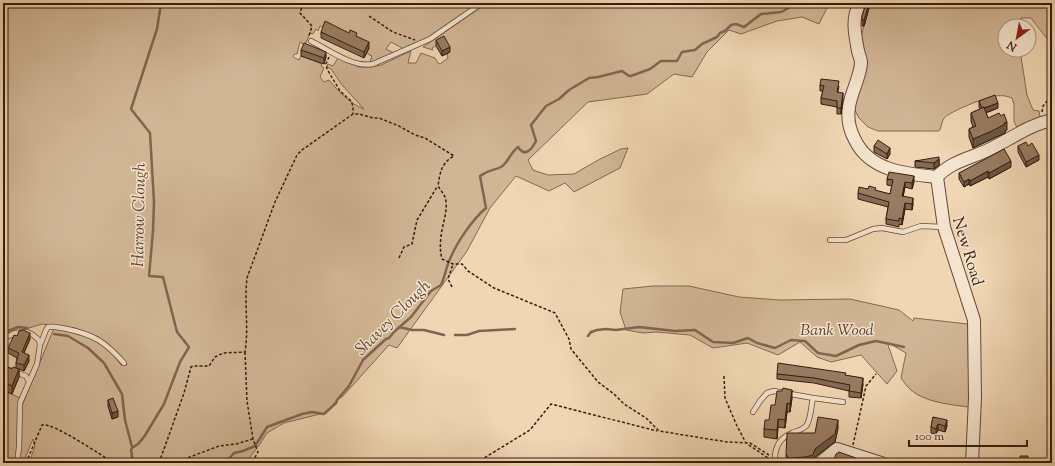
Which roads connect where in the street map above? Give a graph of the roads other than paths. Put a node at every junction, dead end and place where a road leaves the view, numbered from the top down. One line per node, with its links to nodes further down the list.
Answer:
1 (482, 3): 3 (lane)
2 (860, 3): 5 (street)
3 (311, 41)
4 (1048, 121): 5 (street)
5 (937, 177): 6 (street, New Road)
6 (944, 227): 7 (lane); 20 (street, New Road)
7 (830, 240)
8 (9, 336): 9 (lane)
9 (40, 345): 10 (lane); 12 (lane)
10 (124, 363)
11 (3, 368): 12 (lane)
12 (29, 382): 17 (lane)
13 (813, 398): 14 (lane); 15 (lane); 16 (lane)
14 (843, 402)
15 (753, 412)
16 (774, 461)
17 (17, 463)
18 (820, 463): 19 (street)
19 (881, 463)
20 (972, 463)

